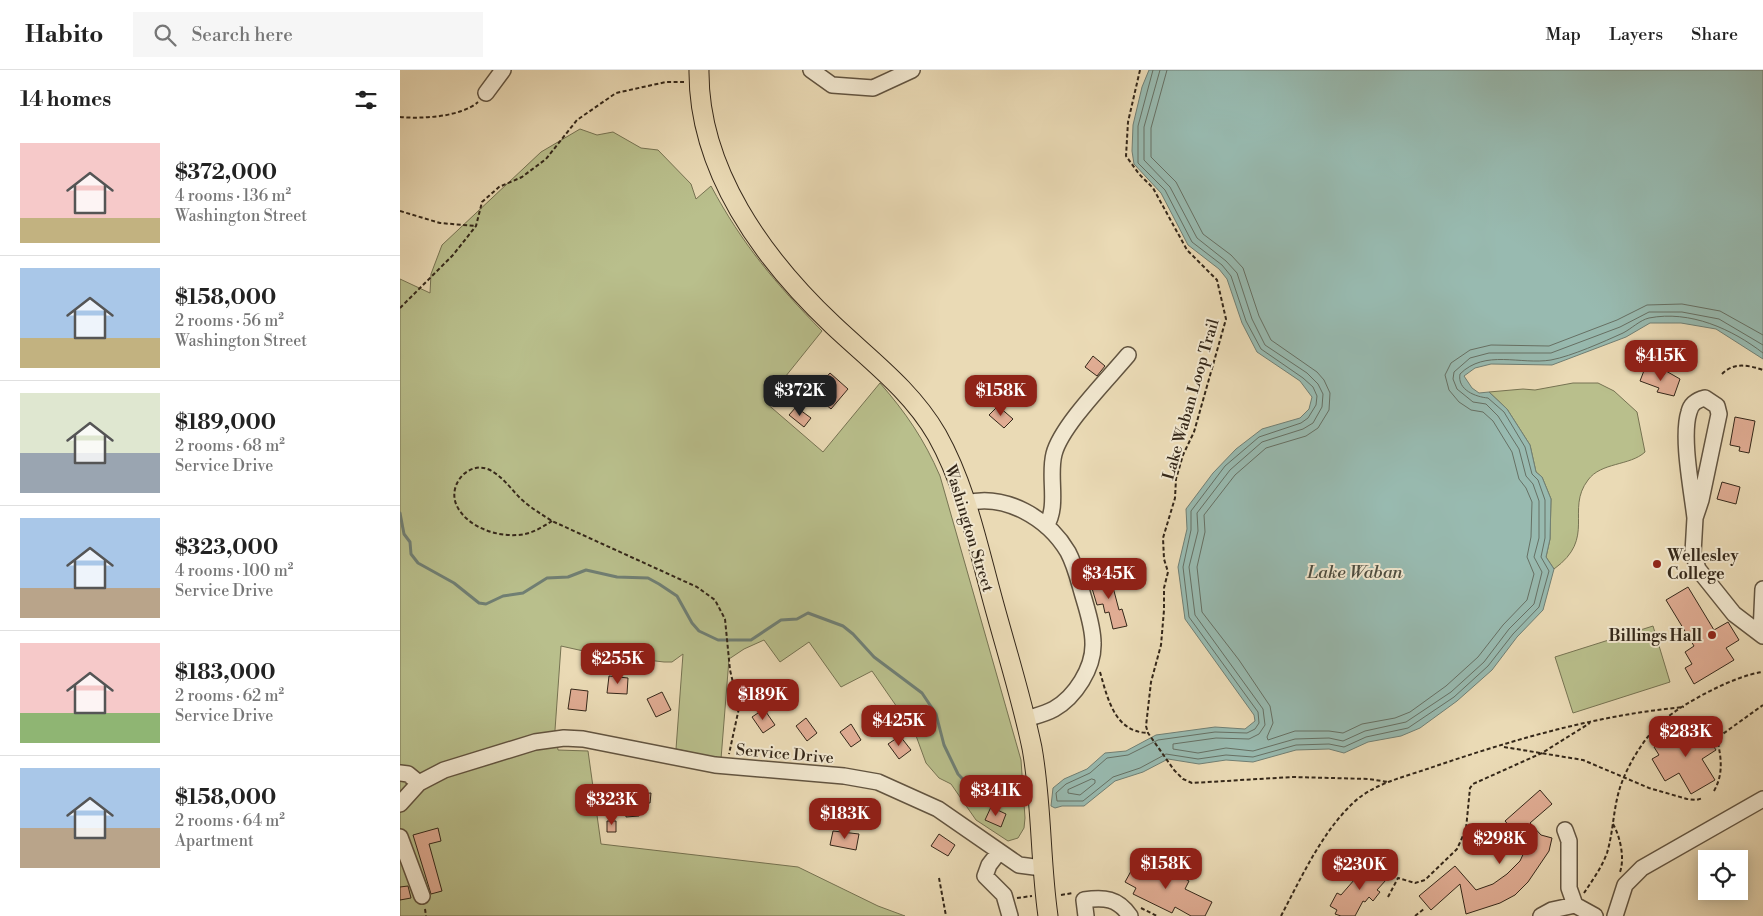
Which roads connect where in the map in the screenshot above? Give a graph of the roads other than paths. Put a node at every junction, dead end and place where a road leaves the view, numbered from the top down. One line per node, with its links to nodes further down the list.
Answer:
1 (503, 70): 5 (street)
2 (810, 70): 3 (street)
3 (912, 70)
4 (699, 76): 7 (main road, Washington Street)
5 (486, 93)
6 (1128, 355): 9 (street)
7 (966, 503): 9 (street); 12 (main road, Washington Street)
8 (1695, 518): 8 (street); 11 (street)
9 (1046, 526): 12 (street)
10 (1763, 589): 11 (street)
11 (1762, 634)
12 (1026, 719): 20 (main road, Washington Street)
13 (400, 773): 14 (street)
14 (419, 782): 16 (street); 19 (street, Service Drive)
15 (1763, 799): 29 (street)
16 (400, 803)
17 (1565, 830): 22 (street)
18 (400, 837): 21 (street)
19 (999, 852): 20 (street, Service Drive); 23 (street)
20 (1042, 868): 24 (main road, Washington Street)
21 (422, 896)
22 (1575, 905): 27 (street); 28 (street)
23 (1010, 916)
24 (1048, 916)
25 (1086, 916): 26 (street)
26 (1130, 916)
27 (1541, 916)
28 (1595, 916)
29 (1614, 916)

